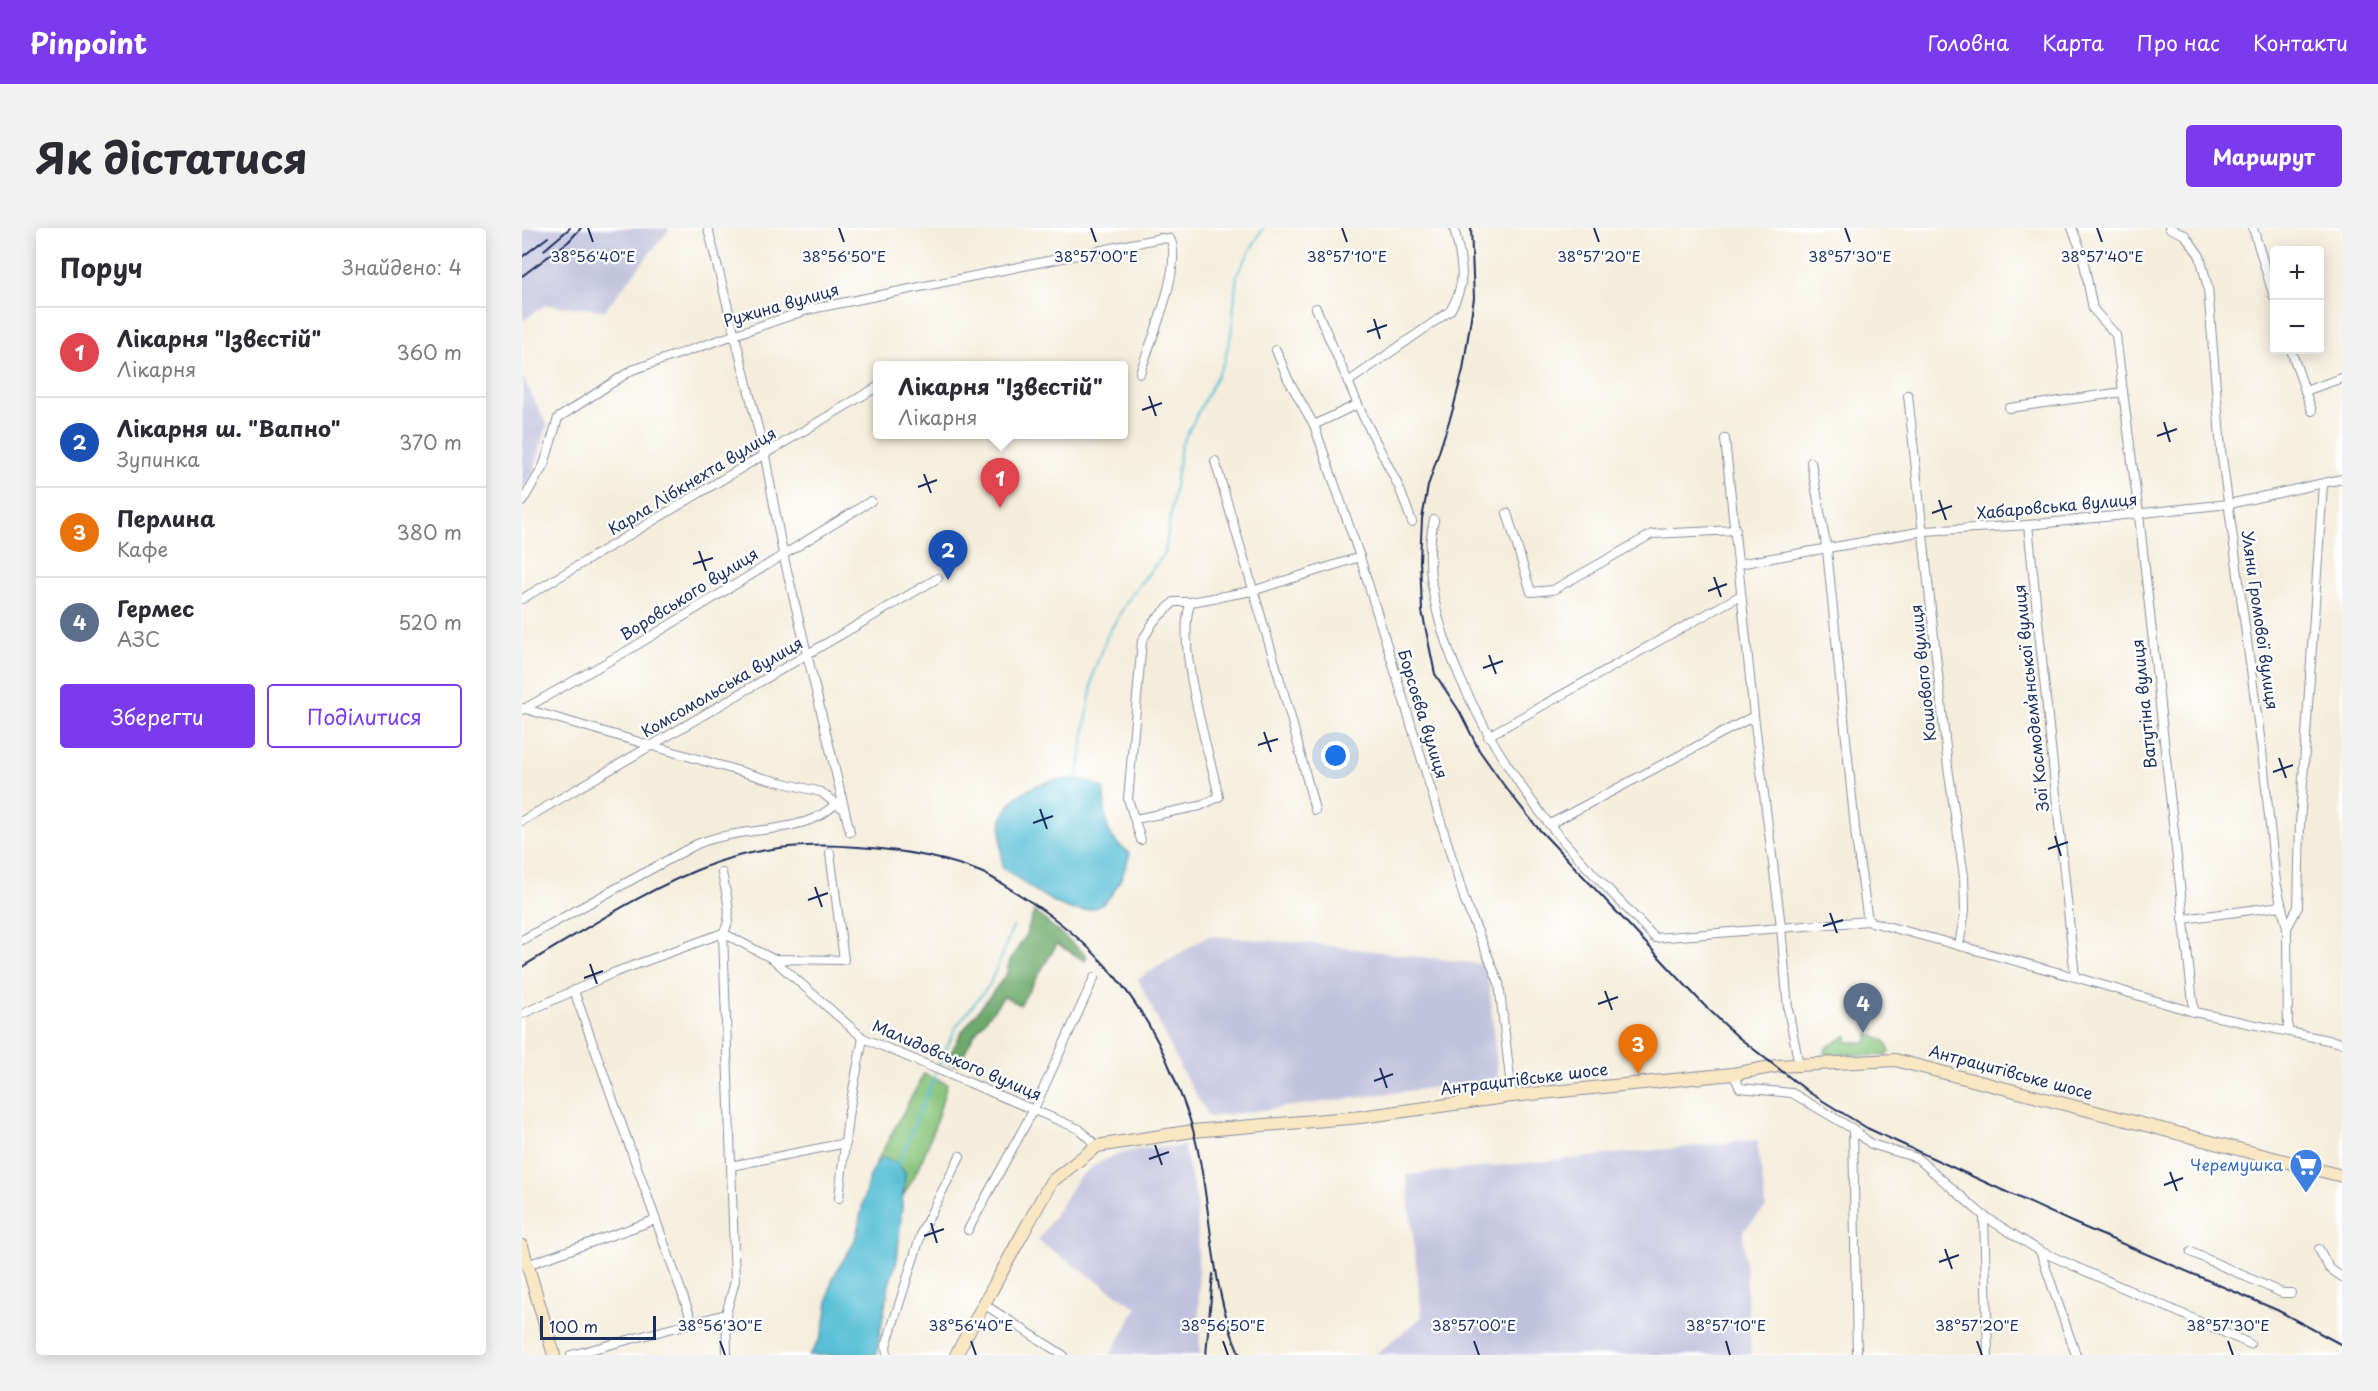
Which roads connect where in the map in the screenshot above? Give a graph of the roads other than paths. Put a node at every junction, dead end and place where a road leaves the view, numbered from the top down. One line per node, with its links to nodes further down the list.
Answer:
1 (708, 228): 8 (street)
2 (1454, 228): 13 (street)
3 (2072, 228): 16 (street, Ватутіна вулиця)
4 (2169, 228): 30 (street, Уляни Громової вулиця)
5 (2253, 228): 6 (street)
6 (2270, 284)
7 (1316, 308): 13 (street)
8 (734, 333): 11 (street, Ружина вулиця); 23 (street); 29 (street, Ружина вулиця)
9 (1276, 350): 21 (street, Борсоєва вулиця)
10 (2292, 354): 15 (street)
11 (1140, 374)
12 (2342, 378): 15 (street)
13 (1348, 382): 18 (street)
14 (873, 389): 23 (street, Карла Лібкнехта вулиця)
15 (2305, 391): 20 (street)
16 (2123, 392): 19 (street); 32 (street, Ватутіна вулиця)
17 (1908, 395): 37 (street, Кошового вулиця)
18 (1358, 404): 21 (street); 34 (street)
19 (2008, 408)
20 (2312, 411)
21 (1314, 425): 40 (street, Борсоєва вулиця)
22 (1725, 439): 36 (street)
23 (765, 456): 39 (street); 45 (street, Карла Лібкнехта вулиця)
24 (1215, 461): 43 (street)
25 (1811, 462): 38 (street)
26 (2342, 479): 27 (street, Хабаровська вулиця)
27 (2323, 484): 30 (street, Хабаровська вулиця); 66 (street)
28 (871, 501): 39 (street, Воровського вулиця)
29 (522, 502)
30 (2229, 504): 32 (street, Хабаровська вулиця); 62 (street, Уляни Громової вулиця)
31 (1507, 513): 36 (street)
32 (2139, 515): 35 (street, Хабаровська вулиця); 63 (street, Ватутіна вулиця)
33 (1434, 520): 50 (street)
34 (1412, 522)
35 (2028, 525): 37 (street, Хабаровська вулиця); 71 (street, Зої Космодем’янської вулиця)
36 (1736, 530): 41 (street)
37 (1924, 531): 38 (street, Хабаровська вулиця); 69 (street, Кошового вулиця)
38 (1827, 550): 41 (street, Хабаровська вулиця); 64 (street)
39 (783, 554): 47 (street); 48 (street, Воровського вулиця)
40 (1360, 557): 43 (street); 81 (street, Борсоєва вулиця)
41 (1739, 564): 44 (street)
42 (938, 578): 47 (street, Комсомольська вулиця)
43 (1252, 591): 46 (street); 53 (street)
44 (1741, 596): 49 (street); 50 (street)
45 (522, 599)
46 (1191, 602): 55 (street); 55 (street)
47 (808, 654): 51 (street, Комсомольська вулиця); 54 (street)
48 (523, 709): 51 (street)
49 (1754, 716): 57 (street); 65 (street)
50 (1488, 736): 57 (street)
51 (651, 746): 52 (street); 56 (street, Комсомольська вулиця)
52 (837, 803): 54 (street); 68 (street)
53 (1315, 810)
54 (846, 813): 58 (street)
55 (1135, 819): 59 (street)
56 (522, 821)
57 (1550, 824): 65 (street)
58 (850, 832)
59 (1141, 840)
60 (830, 853): 70 (street)
61 (722, 873): 67 (street)
62 (2282, 906): 63 (street); 66 (street, Уляни Громової вулиця)
63 (2183, 919): 74 (street, Ватутіна вулиця)
64 (1868, 921): 65 (street); 69 (street)
65 (1781, 926): 79 (street)
66 (2287, 928): 76 (street, Уляни Громової вулиця)
67 (723, 933): 70 (street, Малидовського вулиця); 73 (street); 87 (street)
68 (522, 940)
69 (1959, 946): 71 (street)
70 (773, 959): 77 (street, Малидовського вулиця)
71 (2075, 977): 74 (street)
72 (1094, 978): 82 (street)
73 (574, 991): 75 (street); 91 (street)
74 (2194, 1012): 76 (street)
75 (522, 1014)
76 (2288, 1031): 78 (street)
77 (863, 1038): 82 (street, Малидовського вулиця); 84 (street)
78 (2342, 1043)
79 (1799, 1065): 80 (main road, Антрацитівське шосе); 88 (main road, Антрацитівське шосе)
80 (1733, 1074): 81 (main road, Антрацитівське шосе); 83 (street)
81 (1512, 1096): 85 (main road, Антрацитівське шосе)
82 (1034, 1110): 85 (street, Малидовського вулиця); 92 (street)
83 (1853, 1129): 90 (street); 110 (street)
84 (846, 1143): 87 (street); 89 (street)
85 (1097, 1146): 100 (main road, Антрацитівське шосе)
86 (960, 1156): 107 (street)
87 (731, 1166): 101 (street)
88 (2342, 1176)
89 (839, 1198)
90 (1984, 1216): 95 (street); 111 (street)
91 (655, 1220): 97 (street); 102 (street)
92 (968, 1230)
93 (522, 1246): 97 (main road)
94 (2319, 1249): 98 (street)
95 (2040, 1251): 103 (street); 112 (street)
96 (2191, 1252): 99 (street)
97 (528, 1265): 104 (main road)
98 (2342, 1277)
99 (2291, 1293)
100 (985, 1305): 108 (main road, Антрацитівське шосе); 109 (street)
101 (726, 1314): 102 (street); 106 (street)
102 (692, 1321): 105 (street)
103 (2250, 1344)
104 (554, 1355)
105 (571, 1355)
106 (728, 1355)
107 (887, 1355)
108 (956, 1355)
109 (1063, 1355)
110 (1857, 1355)
111 (1988, 1355)
112 (2076, 1355)

